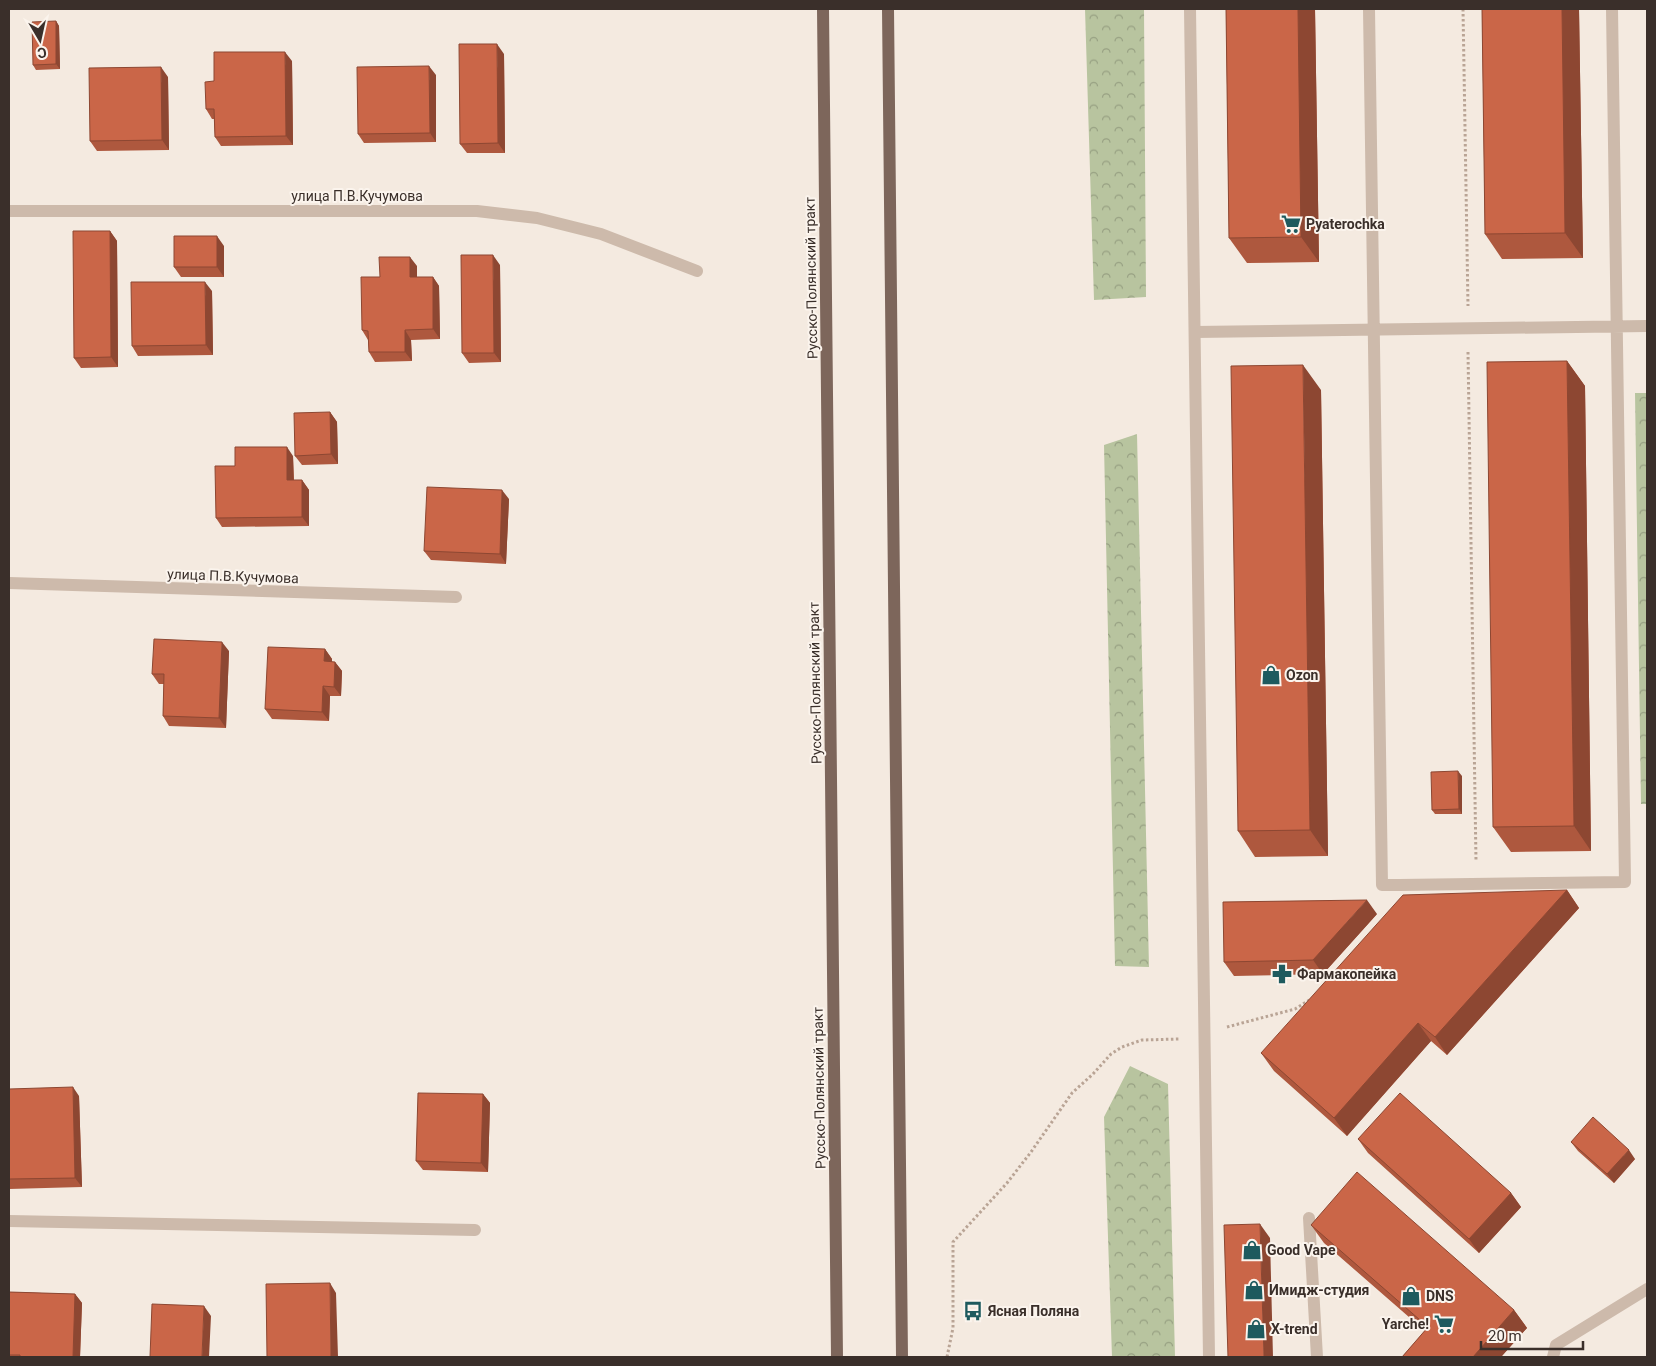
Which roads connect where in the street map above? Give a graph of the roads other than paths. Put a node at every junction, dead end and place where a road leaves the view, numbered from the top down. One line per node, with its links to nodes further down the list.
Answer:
1 (823, 9): 18 (main road, Русско-Полянский тракт)
2 (888, 9): 19 (main road)
3 (1190, 9): 11 (street)
4 (1370, 9): 10 (street)
5 (1612, 9): 8 (street)
6 (9, 211): 7 (street, улица П.В.Кучумова)
7 (697, 271)
8 (1617, 326): 9 (street); 10 (street); 10 (street)
9 (1647, 326)
10 (1374, 330): 11 (street)
11 (1195, 332): 20 (street)
12 (9, 583): 13 (street, улица П.В.Кучумова)
13 (456, 597)
14 (1309, 1218): 21 (street)
15 (9, 1222): 16 (street)
16 (475, 1230)
17 (1647, 1289): 22 (street)
18 (837, 1357)
19 (902, 1357)
20 (1209, 1357)
21 (1317, 1357)
22 (1553, 1357)

